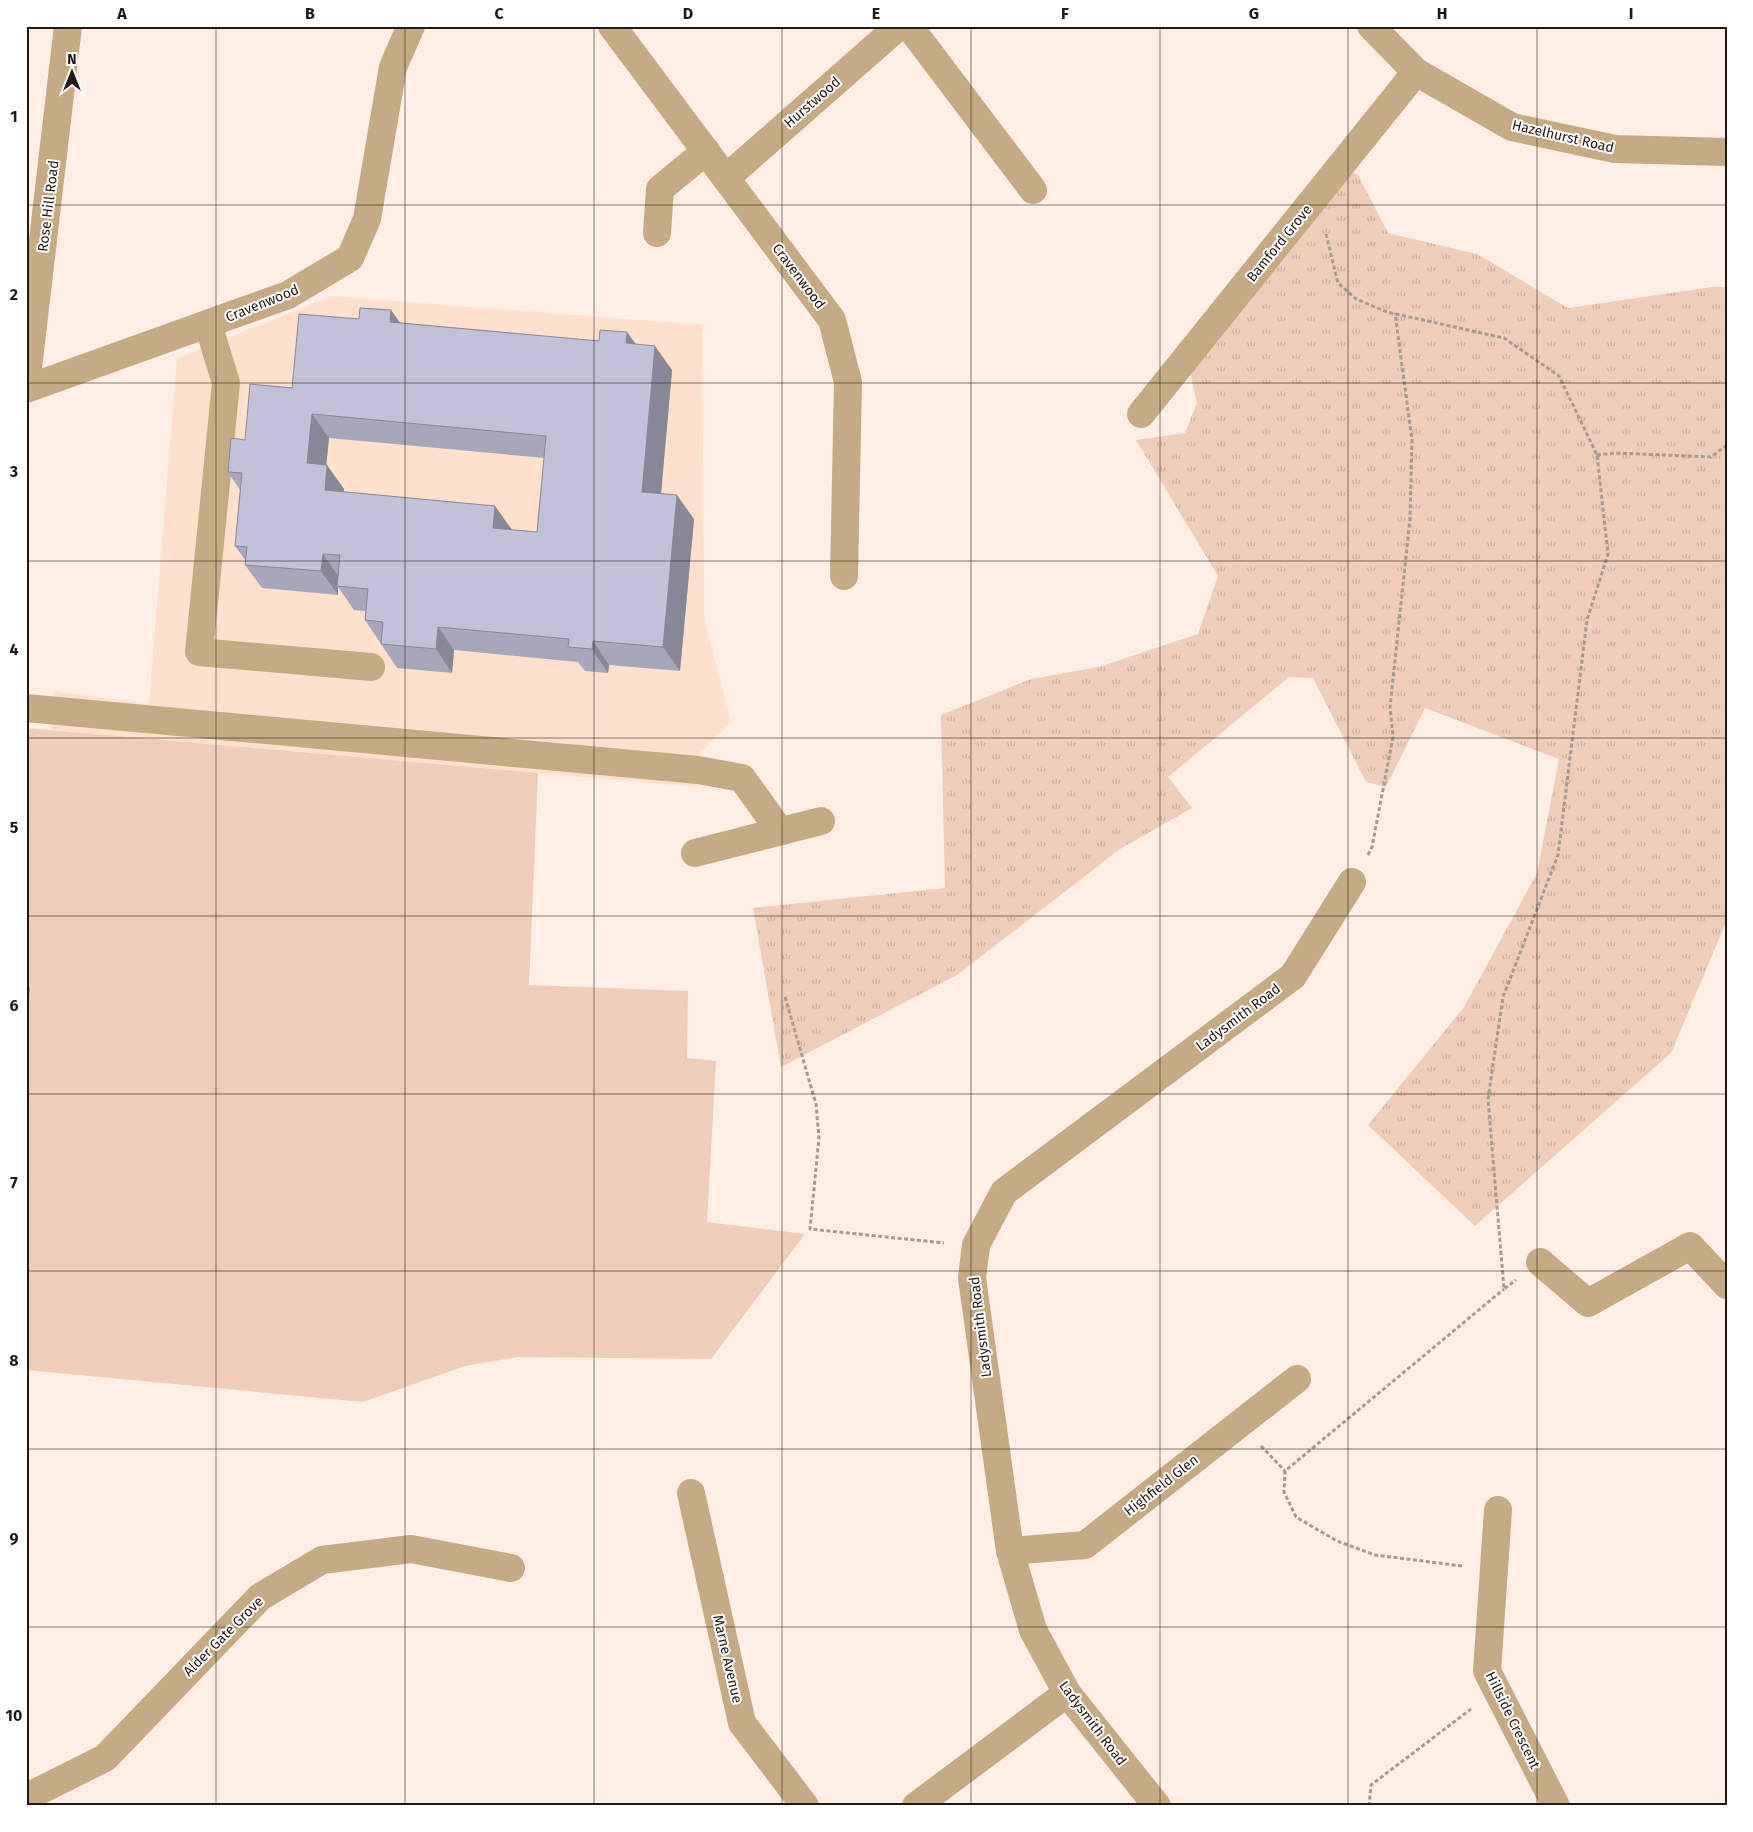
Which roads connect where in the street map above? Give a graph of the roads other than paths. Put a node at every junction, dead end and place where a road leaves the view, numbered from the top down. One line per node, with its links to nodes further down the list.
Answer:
1 (68, 26): 14 (street, Rose Hill Road)
2 (411, 26): 13 (street, Cravenwood)
3 (612, 26): 8 (street, Cravenwood)
4 (899, 26): 10 (street, Hurstwood)
5 (909, 26): 11 (street)
6 (1371, 26): 7 (street, Hazelhurst Road)
7 (1416, 72): 9 (street, Hazelhurst Road); 16 (street, Bamford Grove)
8 (706, 151): 10 (street, Cravenwood); 12 (street)
9 (1727, 152)
10 (726, 178): 17 (street, Cravenwood)
11 (1033, 190)
12 (657, 233)
13 (208, 324): 15 (street, Cravenwood); 18 (street)
14 (26, 385)
15 (26, 389)
16 (1141, 414)
17 (844, 576)
18 (371, 666)
19 (26, 708): 21 (street)
20 (821, 821): 21 (street)
21 (780, 831): 22 (street)
22 (695, 853)
23 (1352, 882): 29 (street, Ladysmith Road)
24 (1540, 1262): 25 (street)
25 (1727, 1285)
26 (1297, 1379): 29 (street, Highfield Glen)
27 (690, 1493): 33 (street, Marne Avenue)
28 (1498, 1510): 36 (street, Hillside Crescent)
29 (1010, 1551): 31 (street, Ladysmith Road)
30 (511, 1568): 32 (street, Alder Gate Grove)
31 (1066, 1693): 34 (street); 35 (street, Ladysmith Road)
32 (26, 1794)
33 (805, 1806)
34 (916, 1806)
35 (1157, 1806)
36 (1556, 1806)

